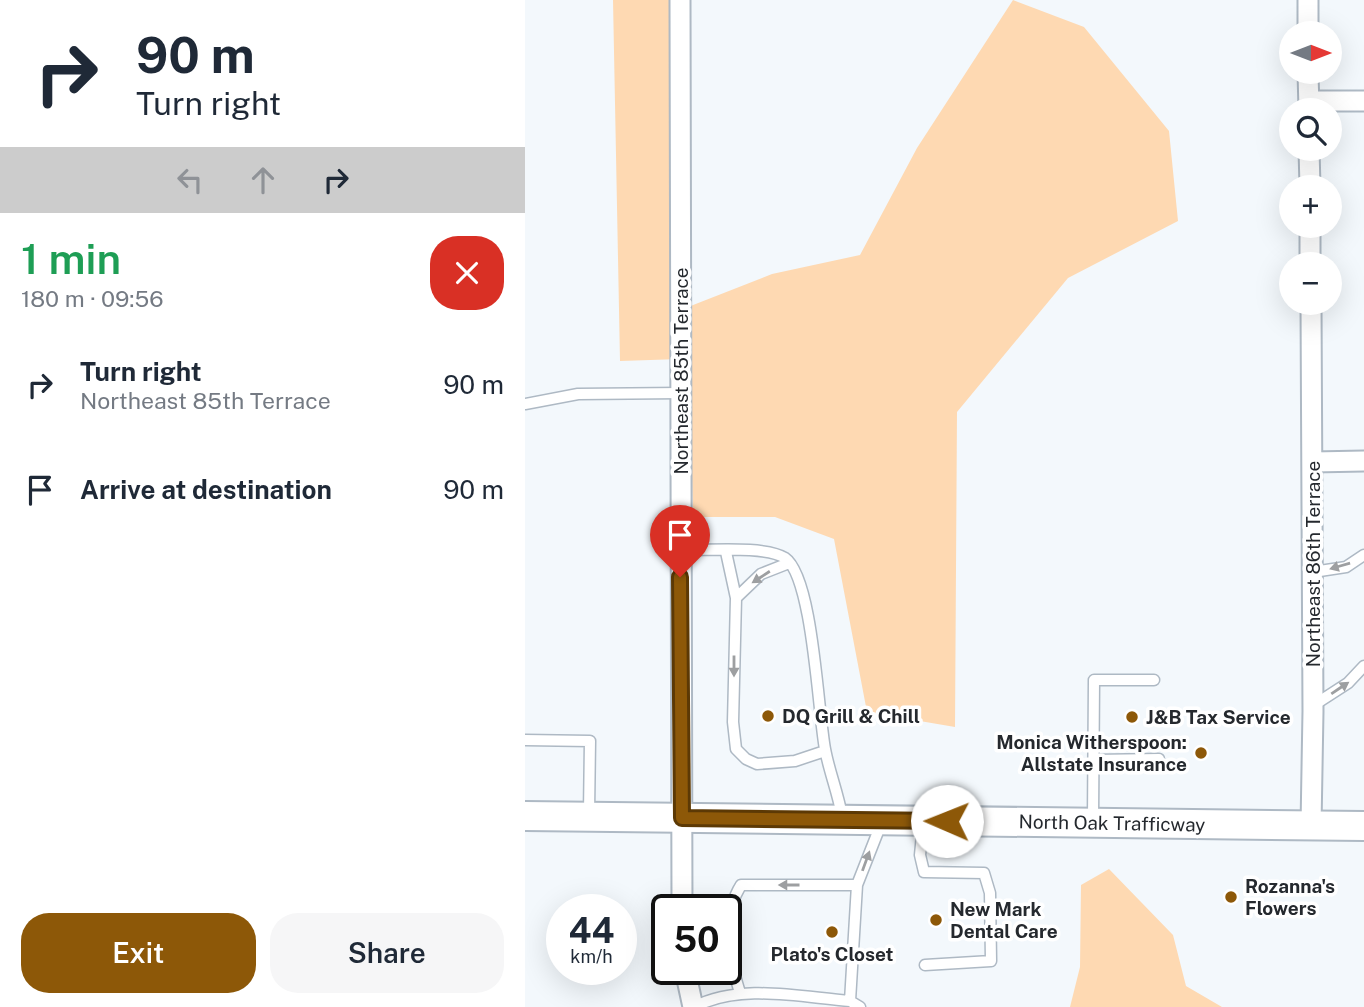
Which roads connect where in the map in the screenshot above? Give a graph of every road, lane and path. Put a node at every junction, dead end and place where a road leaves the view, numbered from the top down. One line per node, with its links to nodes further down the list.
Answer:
1 (680, 0): 7 (street, Northeast 85th Terrace)
2 (1308, 0): 3 (street)
3 (1308, 21)
4 (1364, 101): 5 (street)
5 (1342, 103)
6 (1311, 315): 9 (street, Northeast 86th Terrace)
7 (682, 393): 8 (lane); 11 (street, Northeast 85th Terrace)
8 (525, 404)
9 (1313, 461): 10 (street); 15 (street, Northeast 86th Terrace)
10 (1364, 461)
11 (679, 550): 12 (lane); 26 (street, Northeast 85th Terrace)
12 (726, 552): 14 (lane); 16 (lane)
13 (1364, 555): 15 (lane, one-way to 15)
14 (789, 563): 16 (lane, one-way to 16); 21 (lane)
15 (1313, 572): 19 (street, Northeast 86th Terrace)
16 (736, 597): 21 (lane, one-way to 21)
17 (1364, 666): 19 (lane, one-way to 17)
18 (1154, 680): 23 (lane)
19 (1313, 705): 31 (street, Northeast 86th Terrace)
20 (525, 740): 25 (lane)
21 (825, 751): 27 (lane)
22 (1159, 759): 23 (lane)
23 (1094, 760): 30 (lane)
24 (525, 816): 25 (main road, North Oak Trafficway)
25 (589, 817): 26 (main road, North Oak Trafficway)
26 (682, 818): 27 (main road, North Oak Trafficway); 34 (street, Northeast 85th Terrace)
27 (843, 820): 28 (main road, North Oak Trafficway)
28 (883, 820): 29 (main road, North Oak Trafficway); 33 (lane, one-way to 28)
29 (923, 821): 30 (main road, North Oak Trafficway); 35 (lane)
30 (1093, 823): 31 (main road, North Oak Trafficway)
31 (1311, 826): 32 (main road, North Oak Trafficway)
32 (1364, 826)
33 (857, 884): 37 (lane, one-way to 37); 38 (lane)
34 (682, 894)
35 (925, 965)
36 (688, 985): 39 (street)
37 (740, 993): 38 (lane); 39 (lane)
38 (850, 1001): 40 (lane)
39 (693, 1007)
40 (860, 1007)

